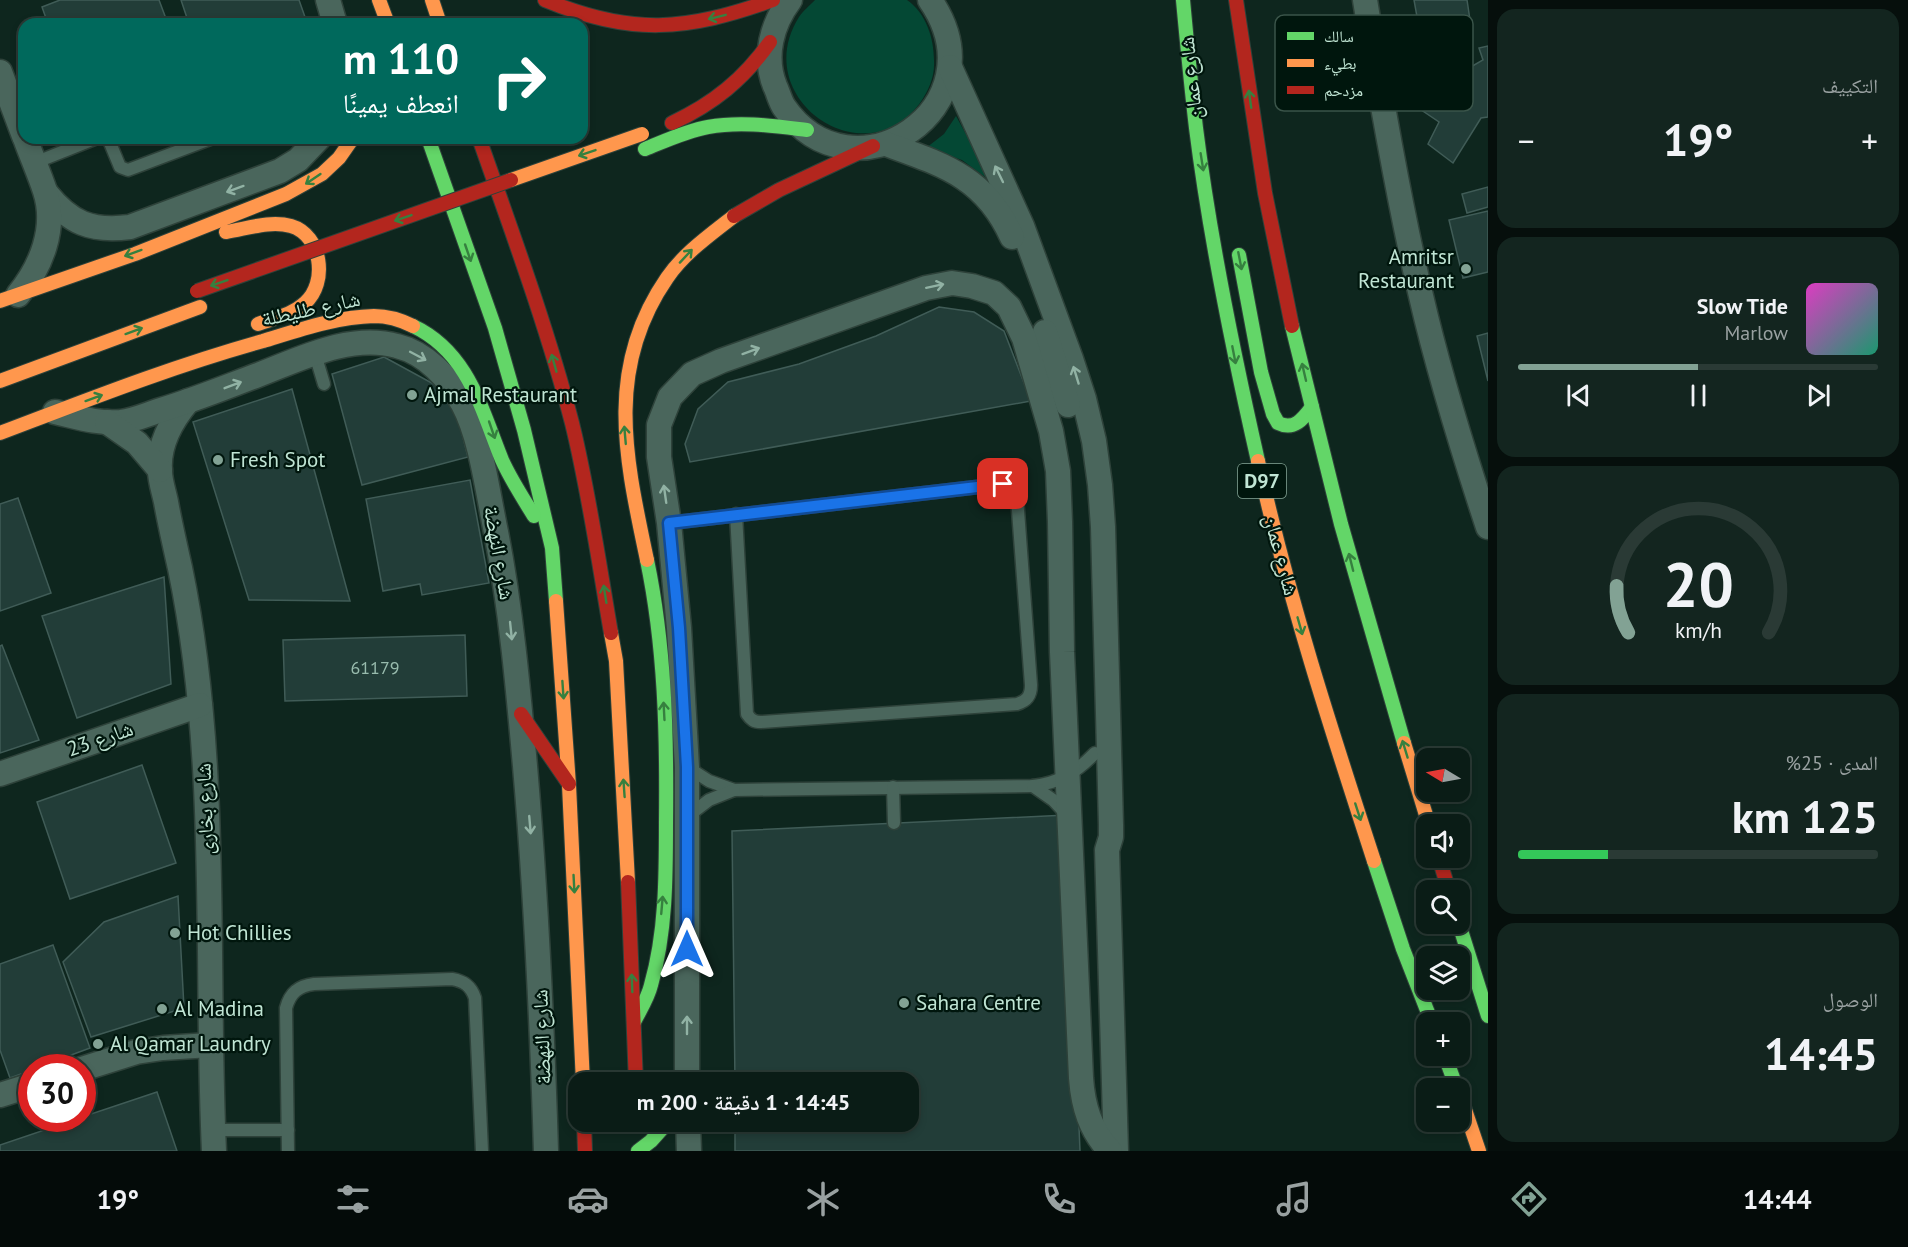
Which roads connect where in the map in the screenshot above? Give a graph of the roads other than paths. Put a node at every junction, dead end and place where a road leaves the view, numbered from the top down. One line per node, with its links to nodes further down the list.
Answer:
1 (328, 0): 13 (street)
2 (374, 0): 14 (main road)
3 (379, 0): 15 (main road)
4 (432, 0): 16 (main road)
5 (545, 0): 6 (main road, one-way to 5)
6 (773, 0)
7 (790, 0): 17 (street)
8 (930, 0): 18 (street)
9 (1183, 0): 22 (main road, شارع عمان / D97)
10 (1236, 0): 53 (main road, one-way to 10)
11 (1365, 0): 12 (street)
12 (1368, 15)
13 (333, 18)
14 (375, 18)
15 (386, 18)
16 (438, 18)
17 (770, 42): 23 (street); 45 (main road, one-way to 45, bridge)
18 (950, 67): 32 (street); 76 (street, one-way to 18)
19 (0, 72): 21 (street)
20 (1384, 111): 60 (street)
21 (18, 121)
22 (1196, 128): 33 (main road); 80 (main road, شارع عمان / D97, one-way to 80)
23 (807, 130): 32 (street); 34 (main road)
24 (27, 144): 35 (street)
25 (82, 144): 35 (lane)
26 (110, 144): 27 (lane)
27 (197, 144)
28 (313, 144): 36 (street, one-way to 36)
29 (350, 144): 41 (main road, one-way to 41)
30 (430, 144): 61 (main road, شارع النهضة, one-way to 61)
31 (482, 144): 82 (main road, one-way to 31)
32 (880, 145): 64 (street); 82 (main road, one-way to 32)
33 (1215, 149)
34 (639, 151)
35 (34, 163): 36 (street)
36 (46, 192): 46 (street)
37 (512, 196): 38 (main road)
38 (489, 204)
39 (467, 212): 40 (main road)
40 (445, 220)
41 (189, 233): 46 (main road, one-way to 46); 48 (main road)
42 (1236, 240): 53 (main road, one-way to 53)
43 (334, 259): 44 (main road)
44 (300, 271)
45 (191, 293)
46 (9, 298)
47 (206, 305): 50 (main road, one-way to 47)
48 (215, 354): 54 (main road, شارع طليطلة, one-way to 48); 61 (main road, شارع طليطلة, one-way to 61)
49 (315, 354): 51 (lane); 52 (street, شارع النهضة, one-way to 49); 63 (street, شارع النهضة, one-way to 63)
50 (0, 381)
51 (324, 384)
52 (188, 401): 55 (street, شارع النهضة); 57 (street, شارع بخارى)
53 (1312, 407): 72 (main road, one-way to 53)
54 (55, 412): 55 (street, شارع النهضة); 56 (main road, شارع طليطلة)
55 (108, 422): 57 (street, شارع بخارى)
56 (0, 433)
57 (160, 470): 62 (street, شارع بخارى)
58 (736, 514): 58 (lane); 59 (lane)
59 (669, 523): 65 (street); 67 (street, one-way to 67)
60 (1488, 527)
61 (552, 548): 68 (main road, شارع النهضة, one-way to 68)
62 (200, 705): 66 (street, شارع 23); 83 (street, شارع بخارى)
63 (521, 714): 68 (main road); 99 (street, شارع النهضة, one-way to 99)
64 (1095, 753): 67 (lane); 76 (street)
65 (687, 767): 71 (lane); 73 (street)
66 (0, 774)
67 (1066, 777): 69 (lane); 74 (street)
68 (569, 785): 85 (main road, شارع النهضة, one-way to 85)
69 (1033, 786): 70 (lane); 74 (lane)
70 (893, 787): 71 (lane); 75 (lane)
71 (734, 790): 73 (lane)
72 (1426, 814)
73 (688, 816): 87 (street, one-way to 73)
74 (1069, 817): 103 (street)
75 (894, 823)
76 (1107, 850): 104 (street)
77 (1470, 924): 78 (main road)
78 (1476, 930)
79 (1462, 934): 81 (main road)
80 (1428, 1012)
81 (1488, 1016)
82 (634, 1022): 86 (main road)
83 (210, 1045): 84 (street); 96 (street, شارع بخارى)
84 (96, 1065)
85 (582, 1072)
86 (636, 1072)
87 (687, 1072)
88 (18, 1089): 89 (street)
89 (0, 1095)
90 (1470, 1124): 105 (main road)
91 (288, 1130): 96 (lane); 97 (lane); 98 (lane)
92 (584, 1132): 100 (main road)
93 (637, 1132): 101 (main road)
94 (659, 1132): 101 (main road)
95 (688, 1132): 102 (street)
96 (213, 1141)
97 (288, 1151)
98 (482, 1151)
99 (546, 1151)
100 (585, 1151)
101 (638, 1151)
102 (688, 1151)
103 (1110, 1151)
104 (1116, 1151)
105 (1479, 1151)

